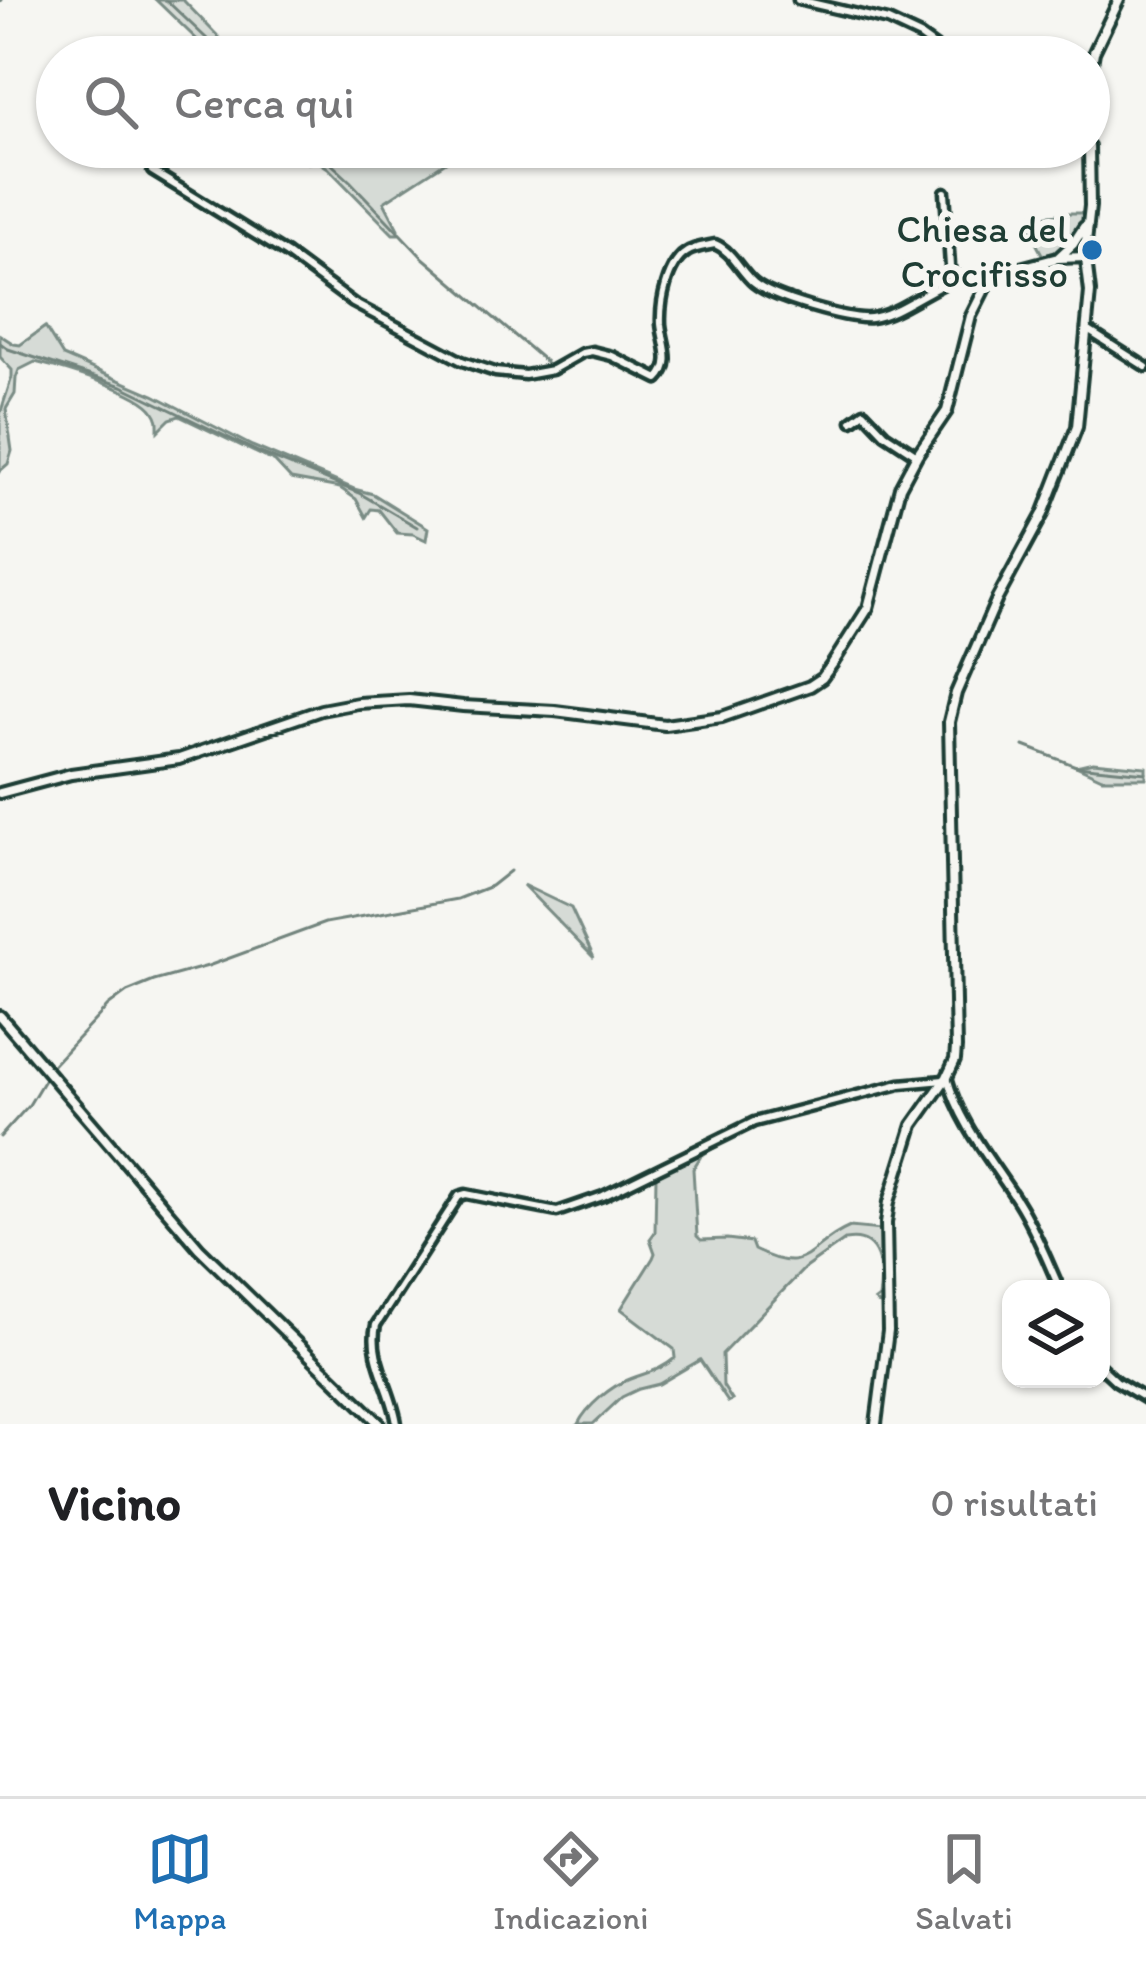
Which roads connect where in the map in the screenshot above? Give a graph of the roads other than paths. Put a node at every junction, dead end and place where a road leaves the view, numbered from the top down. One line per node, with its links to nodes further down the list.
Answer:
1 (798, 0): 3 (street)
2 (1119, 0): 4 (street)
3 (920, 36)
4 (1102, 36)
5 (1089, 168): 8 (street)
6 (152, 171): 13 (street)
7 (946, 192): 13 (street)
8 (1088, 222): 9 (street); 10 (street)
9 (1085, 244): 10 (street); 11 (street)
10 (1072, 250): 11 (street); 12 (street)
11 (1086, 257): 14 (street)
12 (993, 279): 13 (street); 17 (street)
13 (950, 281)
14 (1086, 329): 15 (street); 20 (street)
15 (1146, 367)
16 (852, 421): 17 (street)
17 (917, 454): 18 (street)
18 (0, 794)
19 (0, 1016): 24 (street)
20 (945, 1078): 21 (street); 25 (street); 26 (street)
21 (1056, 1280)
22 (1110, 1375): 23 (street)
23 (1146, 1399)
24 (380, 1424)
25 (397, 1424)
26 (876, 1424)

